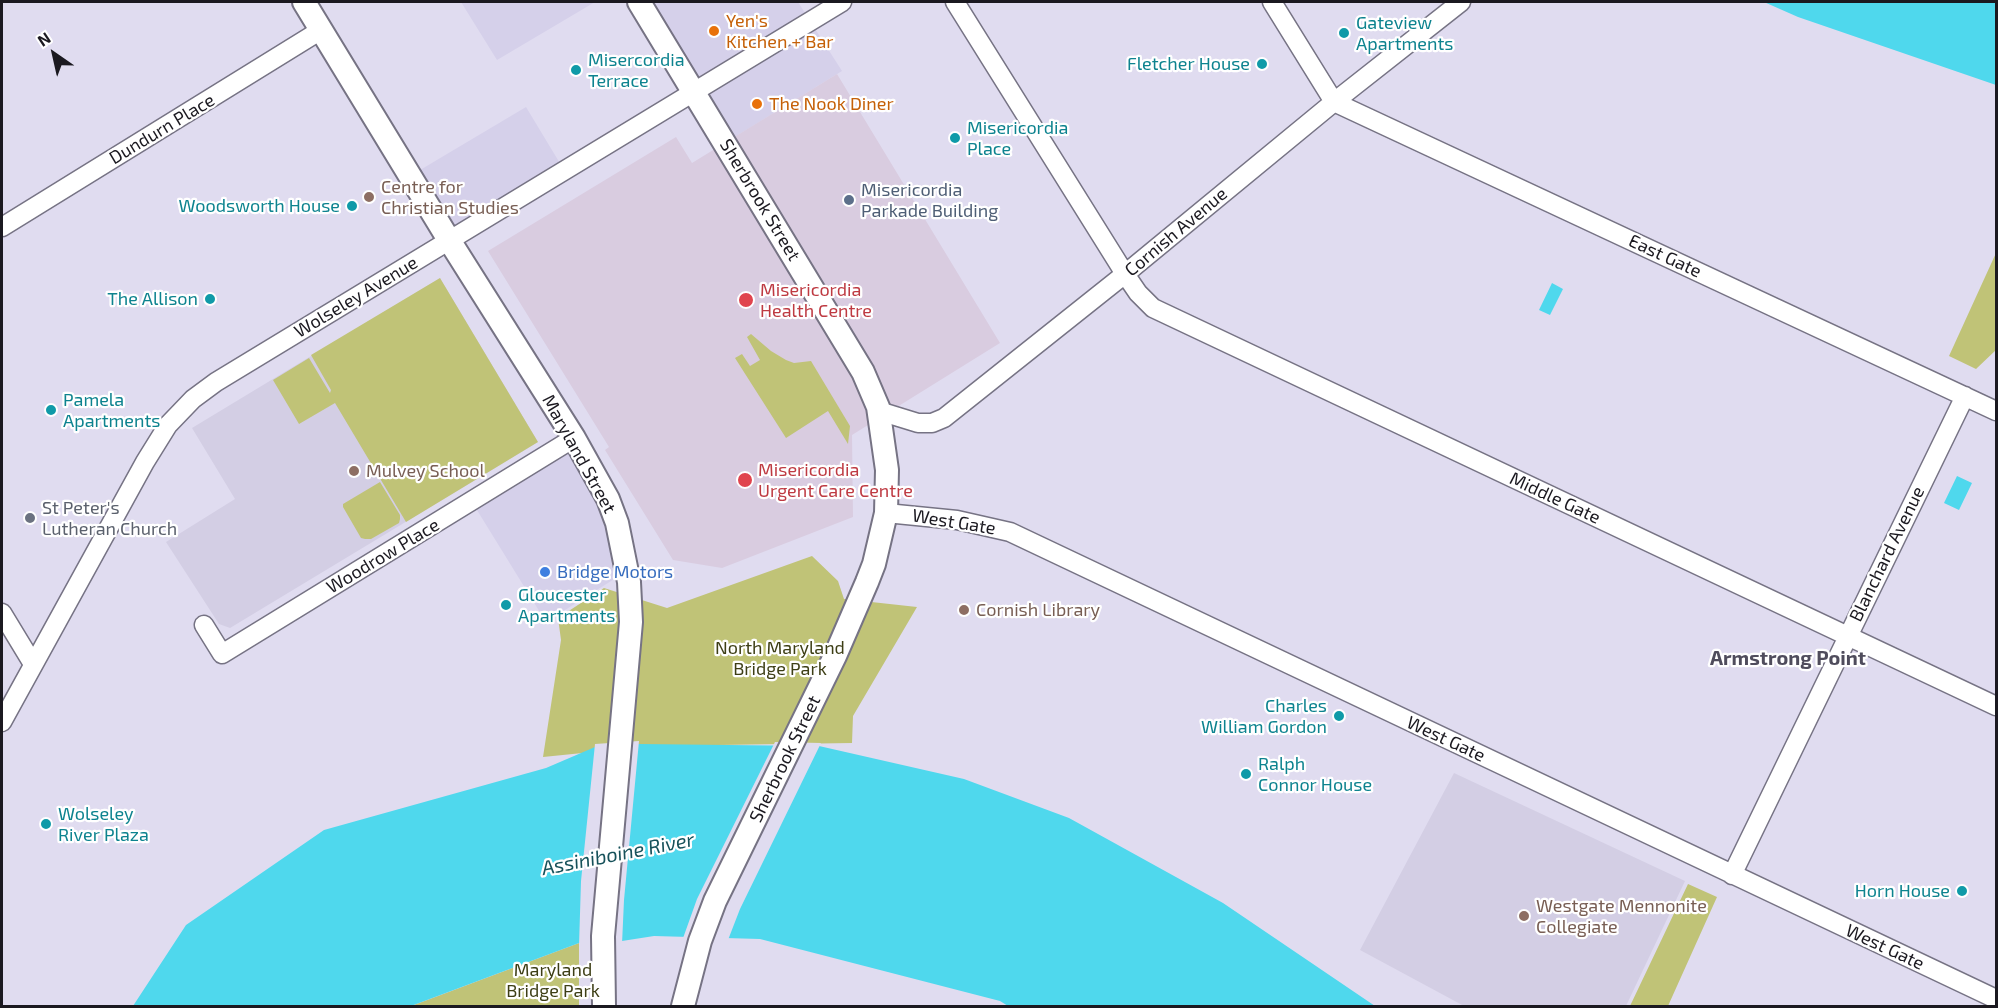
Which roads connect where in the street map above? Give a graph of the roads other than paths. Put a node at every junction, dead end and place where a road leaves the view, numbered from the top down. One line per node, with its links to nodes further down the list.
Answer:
1 (304, 2): 7 (main road, Maryland Street)
2 (639, 2): 8 (main road, Sherbrook Street)
3 (842, 2): 8 (street, Wolseley Avenue)
4 (955, 2): 12 (street, Middle Gate)
5 (1272, 2): 9 (street)
6 (1461, 2): 9 (street, Cornish Avenue)
7 (321, 30): 10 (street, Dundurn Place); 11 (main road, Maryland Street)
8 (694, 91): 11 (street, Wolseley Avenue); 14 (main road, Sherbrook Street)
9 (1334, 102): 12 (street, Cornish Avenue); 13 (street, East Gate)
10 (2, 227)
11 (449, 240): 16 (main road, Maryland Street); 21 (street, Wolseley Avenue)
12 (1125, 274): 14 (street, Cornish Avenue); 20 (street, Middle Gate)
13 (1965, 396): 15 (street, East Gate); 20 (street, Blanchard Avenue)
14 (879, 411): 17 (main road, Sherbrook Street)
15 (1996, 411)
16 (574, 438): 19 (street, Woodrow Place); 26 (main road, Maryland Street)
17 (886, 513): 24 (street, West Gate); 27 (main road, Sherbrook Street)
18 (2, 612): 21 (street)
19 (204, 625)
20 (1848, 636): 22 (street, Middle Gate); 24 (street, Blanchard Avenue)
21 (33, 664): 23 (street, Wolseley Avenue)
22 (1996, 706)
23 (2, 722)
24 (1732, 875): 25 (street, West Gate)
25 (1996, 999)
26 (604, 1006)
27 (683, 1006)

